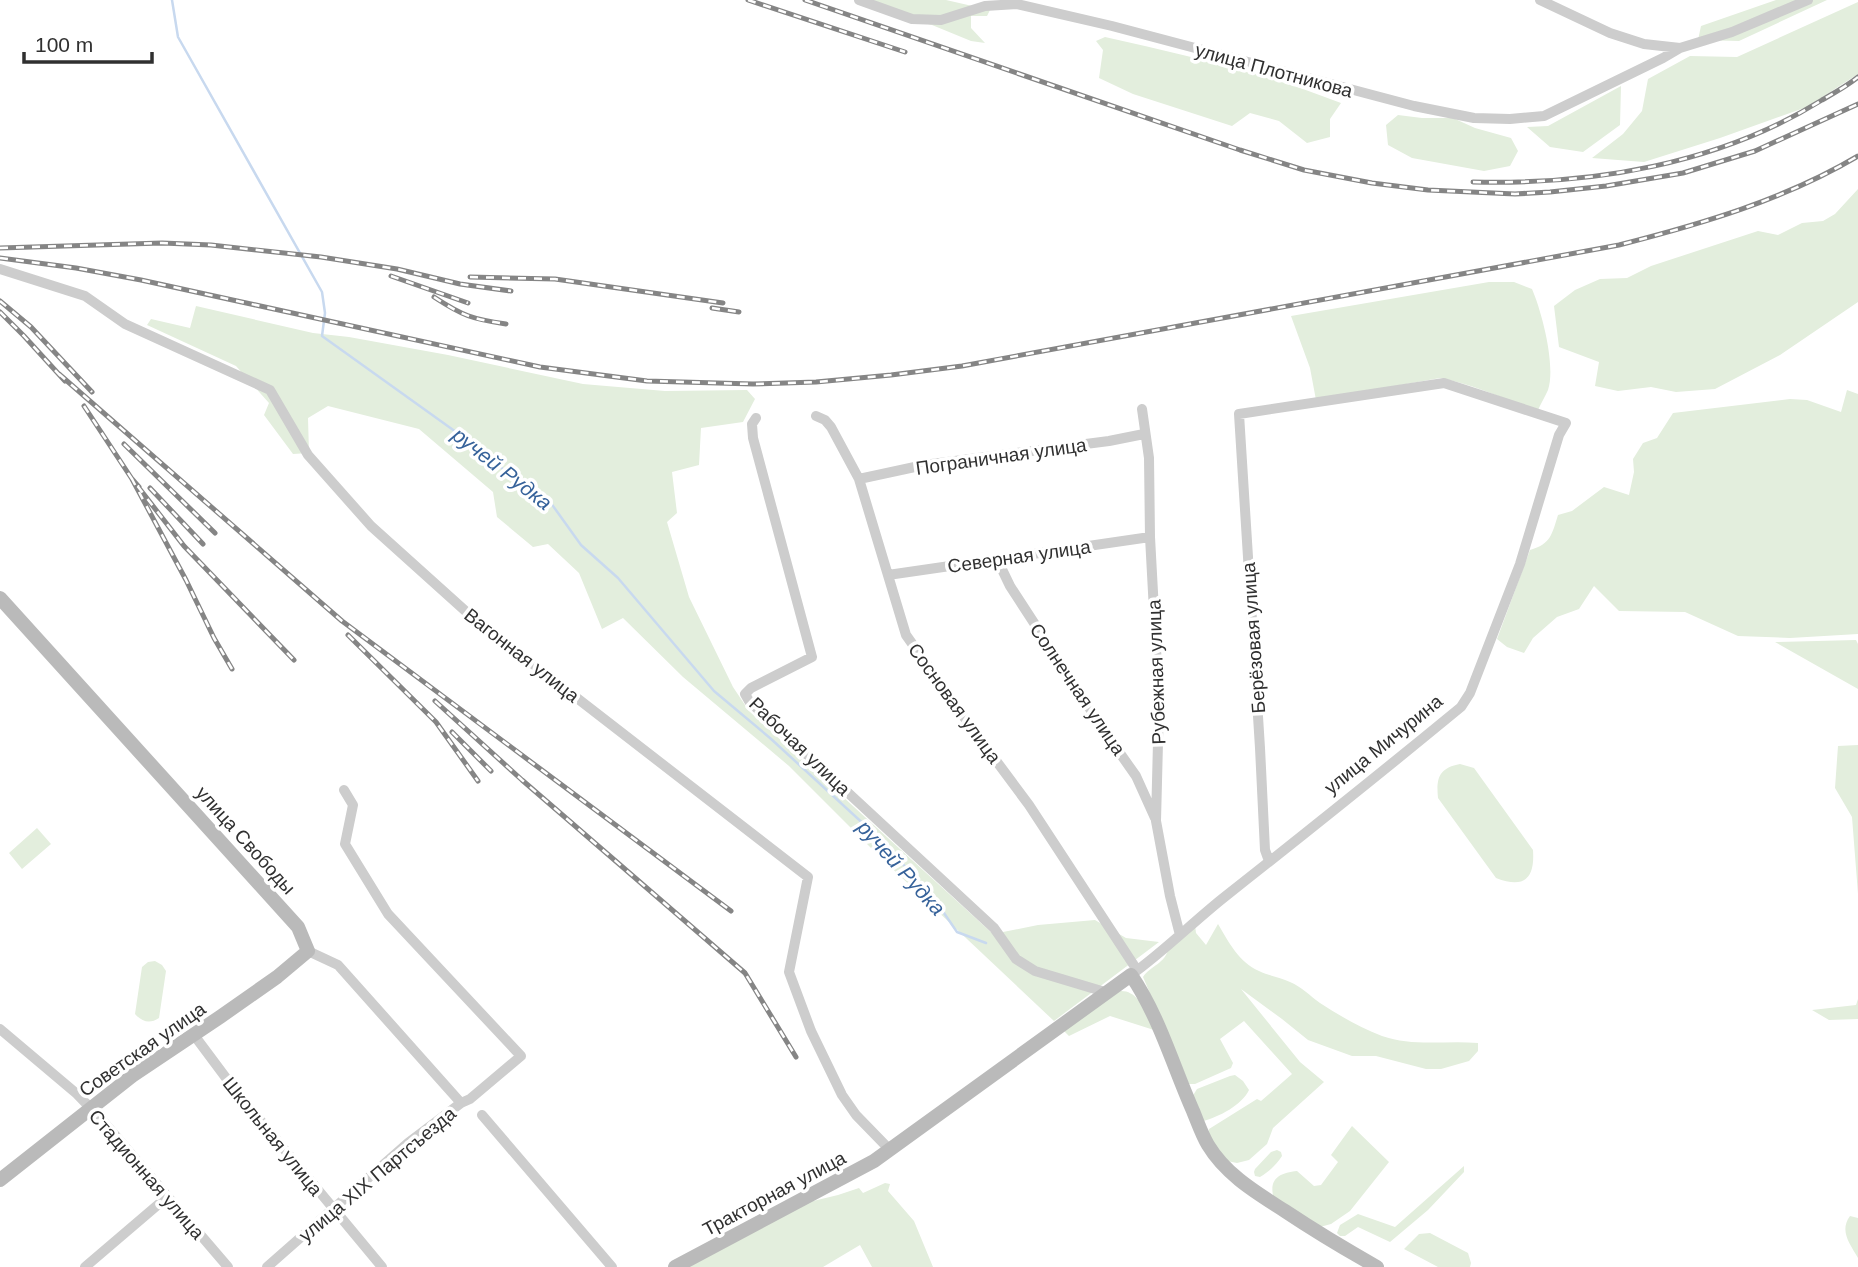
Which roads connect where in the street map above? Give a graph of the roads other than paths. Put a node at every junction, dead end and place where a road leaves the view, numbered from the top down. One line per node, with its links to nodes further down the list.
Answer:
1 (859, 0): 4 (street, улица Плотникова)
2 (1540, 0): 4 (street)
3 (1808, 0): 4 (street)
4 (1680, 48)
5 (0, 269): 28 (street, Вагонная улица)
6 (1142, 409): 10 (street, Рубежная улица)
7 (1239, 414): 18 (street, Берёзовая улица); 18 (street, улица Мичурина)
8 (817, 416): 11 (street, Сосновая улица)
9 (756, 418): 22 (street, Рабочая улица)
10 (1144, 434): 11 (street, Пограничная улица); 12 (street, Рубежная улица)
11 (859, 479): 14 (street, Сосновая улица)
12 (1150, 537): 13 (street, Северная улица); 17 (street, Рубежная улица)
13 (997, 559): 14 (street, Северная улица); 17 (street, Солнечная улица)
14 (888, 575): 21 (street, Сосновая улица)
15 (0, 598): 20 (main road, улица Свободы)
16 (344, 790): 25 (street, улица XIX Партсъезда)
17 (1156, 821): 19 (street, Рубежная улица)
18 (1269, 861): 19 (street, улица Мичурина)
19 (1180, 934): 21 (street, улица Мичурина)
20 (309, 951): 24 (main road, Советская улица); 25 (street)
21 (1134, 973): 22 (main road, улица Мичурина); 38 (main road)
22 (1105, 992): 28 (main road, улица Мичурина)
23 (0, 1029): 26 (street, Стадионная улица)
24 (194, 1035): 26 (main road, Советская улица); 31 (street, Школьная улица)
25 (461, 1103): 31 (street, улица XIX Партсъезда)
26 (90, 1108): 29 (main road, Советская улица); 30 (street, Стадионная улица)
27 (482, 1115): 36 (street)
28 (890, 1150): 37 (main road, Тракторная улица)
29 (0, 1180)
30 (167, 1197): 32 (street); 33 (street, Стадионная улица)
31 (333, 1209): 34 (street, улица XIX Партсъезда); 35 (street, Школьная улица)
32 (85, 1267)
33 (228, 1267)
34 (267, 1267)
35 (382, 1267)
36 (612, 1267)
37 (675, 1267)
38 (1377, 1267)

